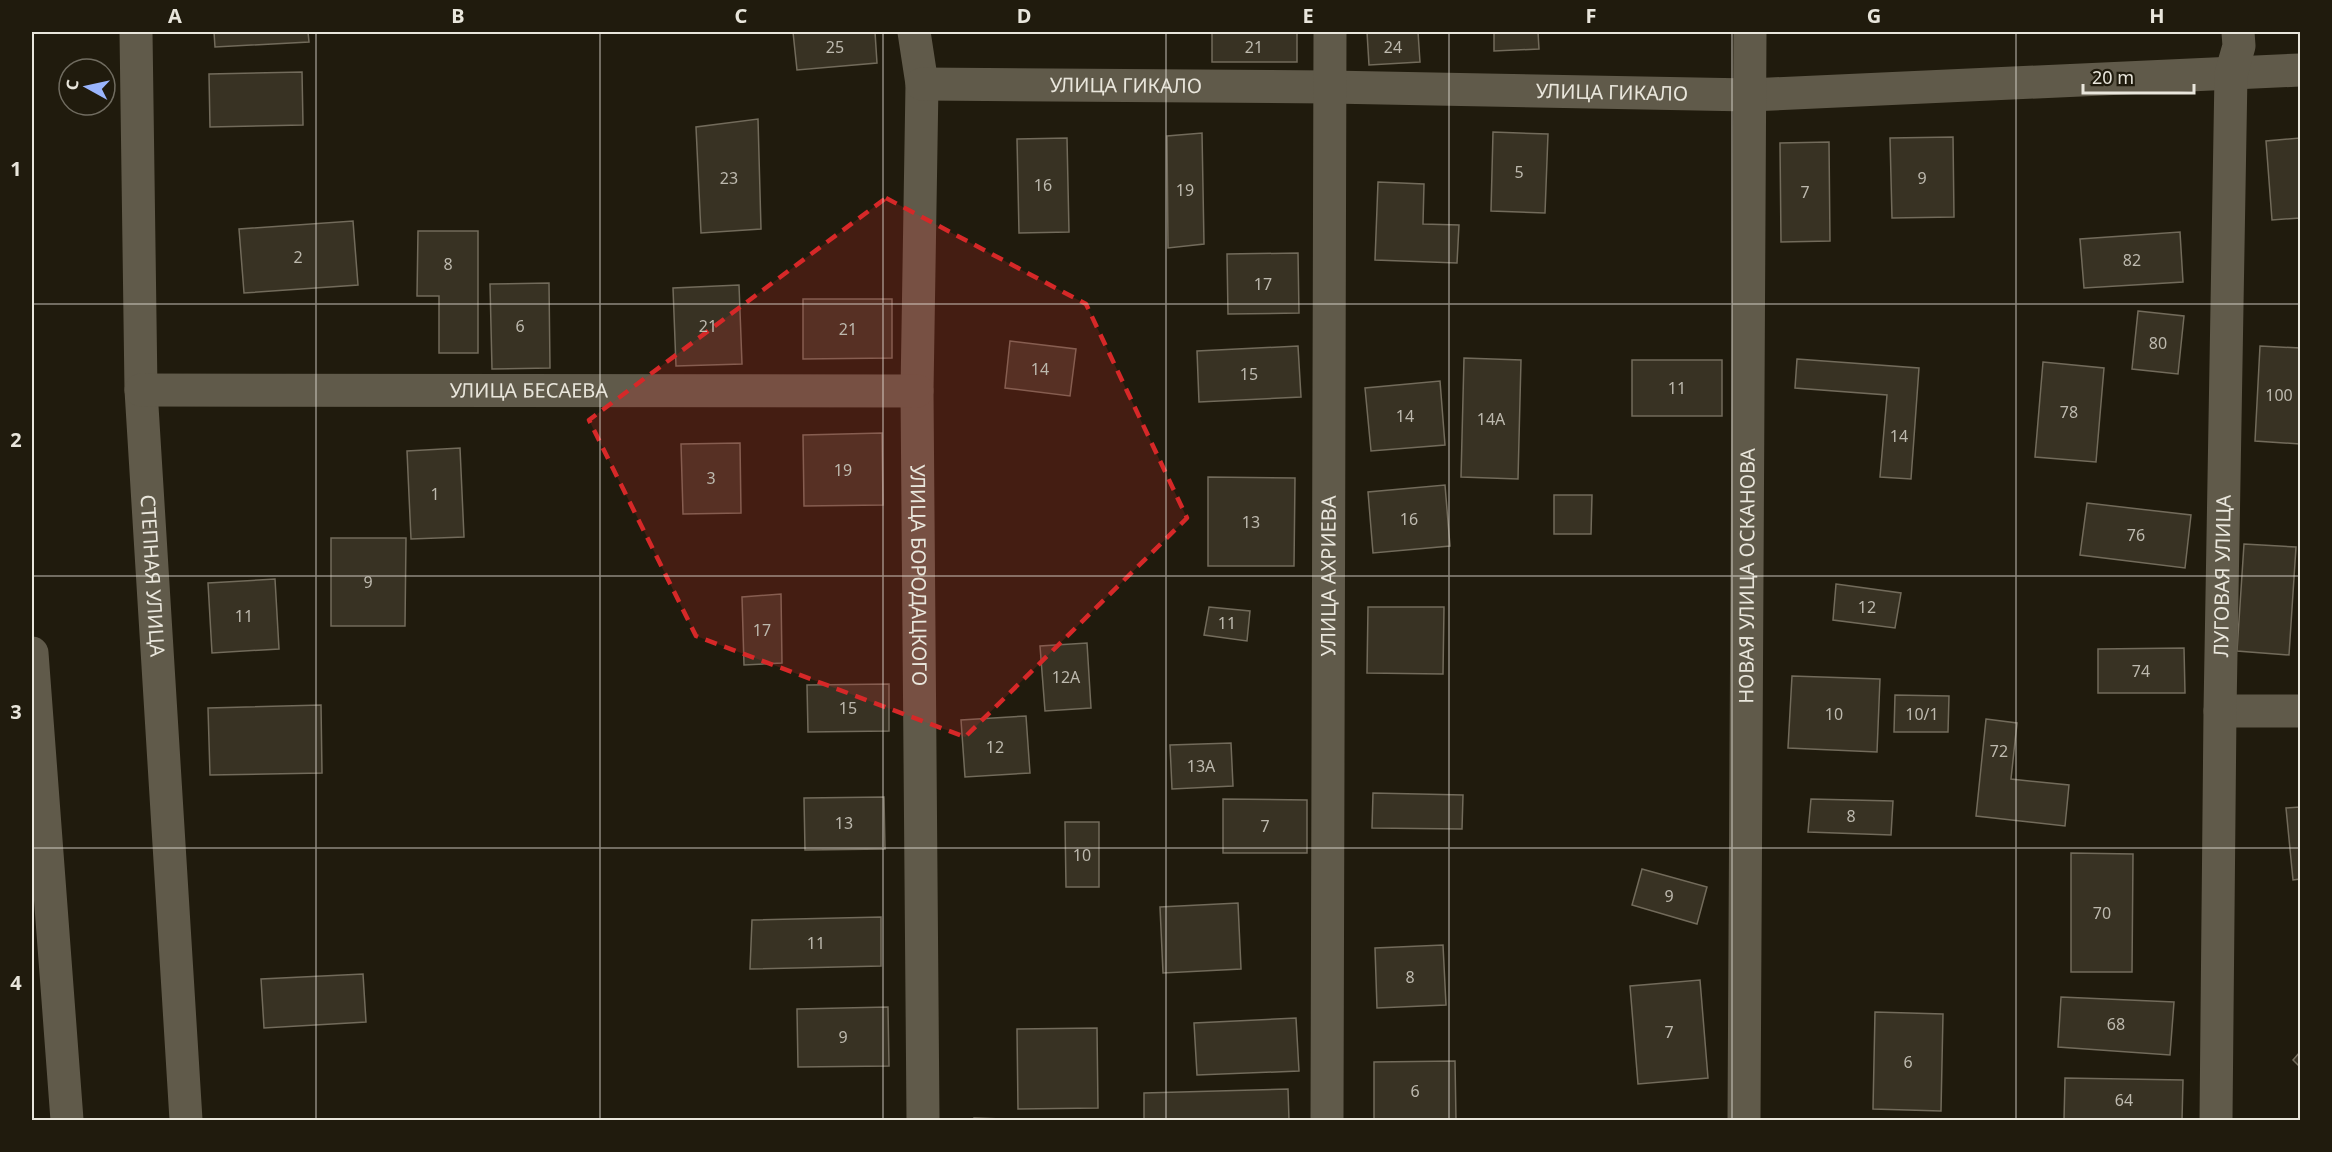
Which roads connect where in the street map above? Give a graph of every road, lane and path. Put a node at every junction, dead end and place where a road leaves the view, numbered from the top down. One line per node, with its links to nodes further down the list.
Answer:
1 (136, 32): 11 (street, СТЕПНАЯ УЛИЦА)
2 (914, 32): 8 (street, УЛИЦА БОРОДАЦКОГО)
3 (1330, 32): 9 (street, УЛИЦА АХРИЕВА)
4 (1750, 32): 10 (street, НОВАЯ УЛИЦА ОСКАНОВА)
5 (2238, 32): 7 (street, ЛУГОВАЯ УЛИЦА)
6 (2301, 70): 7 (street, УЛИЦА ГИКАЛО)
7 (2231, 74): 10 (street, УЛИЦА ГИКАЛО); 14 (street, ЛУГОВАЯ УЛИЦА)
8 (922, 84): 9 (street, УЛИЦА ГИКАЛО); 12 (street, УЛИЦА БОРОДАЦКОГО)
9 (1330, 87): 10 (street, УЛИЦА ГИКАЛО); 19 (street, УЛИЦА АХРИЕВА)
10 (1750, 95): 20 (street, НОВАЯ УЛИЦА ОСКАНОВА)
11 (141, 390): 12 (street, УЛИЦА БЕСАЕВА); 17 (street, СТЕПНАЯ УЛИЦА)
12 (916, 391): 18 (street, УЛИЦА БОРОДАЦКОГО)
13 (32, 653): 16 (street)
14 (2220, 711): 15 (street); 21 (street, ЛУГОВАЯ УЛИЦА)
15 (2301, 711)
16 (67, 1120)
17 (186, 1120)
18 (923, 1120)
19 (1327, 1120)
20 (1744, 1120)
21 (2216, 1120)

